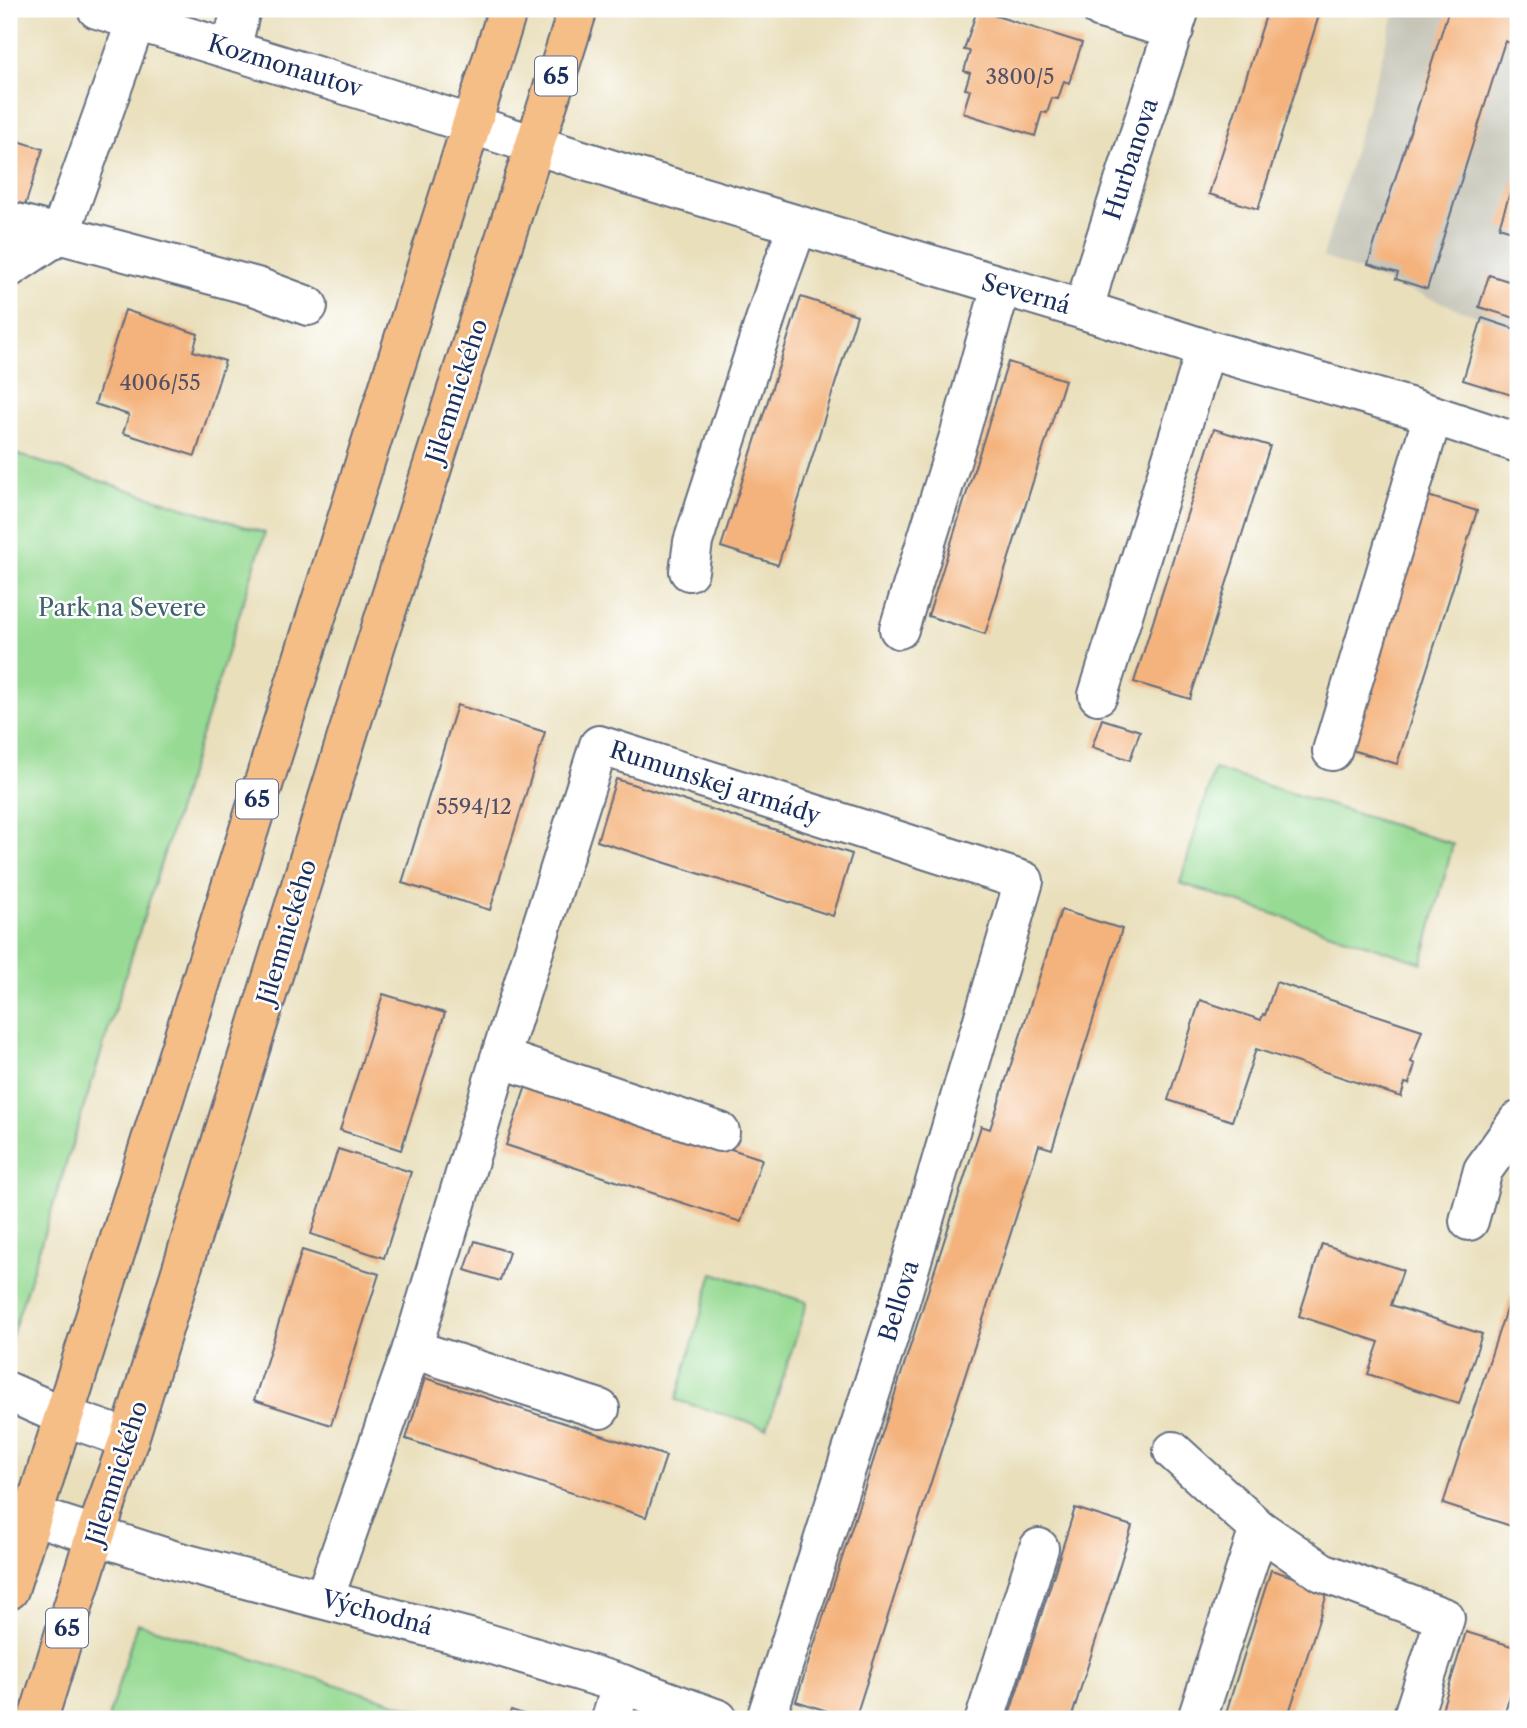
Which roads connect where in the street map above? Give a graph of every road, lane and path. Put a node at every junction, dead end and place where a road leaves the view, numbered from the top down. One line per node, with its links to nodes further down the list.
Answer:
1 (97, 9): 6 (street, Kozmonautov)
2 (241, 9): 8 (street)
3 (508, 9): 9 (main road, 65)
4 (578, 9): 10 (main road, Jilemnického / 65)
5 (1101, 9): 7 (street)
6 (136, 20): 8 (street, Kozmonautov); 13 (street)
7 (1177, 20): 17 (street, Hurbanova)
8 (230, 50): 9 (street, Kozmonautov)
9 (472, 124): 10 (street); 33 (main road, 65)
10 (535, 144): 12 (street, Severná); 34 (main road, Jilemnického / 65)
11 (9, 221): 13 (street)
12 (797, 227): 15 (street, Severná); 21 (street)
13 (60, 234): 14 (street); 16 (street)
14 (9, 268)
15 (1001, 286): 17 (street, Severná); 22 (street)
16 (308, 306)
17 (1084, 310): 18 (street, Severná)
18 (1206, 349): 19 (street, Severná); 23 (street)
19 (1433, 415): 20 (street, Severná); 24 (street)
20 (1518, 443)
21 (689, 571)
22 (899, 629)
23 (1098, 695)
24 (1332, 751)
25 (1024, 881): 26 (street, Rumunskej armády); 45 (street, Bellova)
26 (500, 1058): 28 (street); 30 (street, Rumunskej armády)
27 (1518, 1121): 29 (street)
28 (720, 1132)
29 (1469, 1221)
30 (412, 1349): 32 (street); 41 (street, Rumunskej armády)
31 (9, 1392): 33 (street)
32 (600, 1409)
33 (64, 1416): 34 (street); 36 (main road, 65)
34 (129, 1439): 38 (main road, Jilemnického / 65)
35 (1173, 1451): 37 (street)
36 (32, 1516): 38 (street, Východná); 40 (main road, 65)
37 (1259, 1529): 47 (street); 48 (street)
38 (96, 1536): 41 (street, Východná); 43 (main road, Jilemnického / 65)
39 (1039, 1548): 46 (street)
40 (9, 1590)
41 (324, 1599): 42 (street, Východná)
42 (616, 1702): 44 (street, Východná)
43 (38, 1719)
44 (719, 1719)
45 (766, 1719)
46 (985, 1719)
47 (1197, 1719)
48 (1412, 1719)

